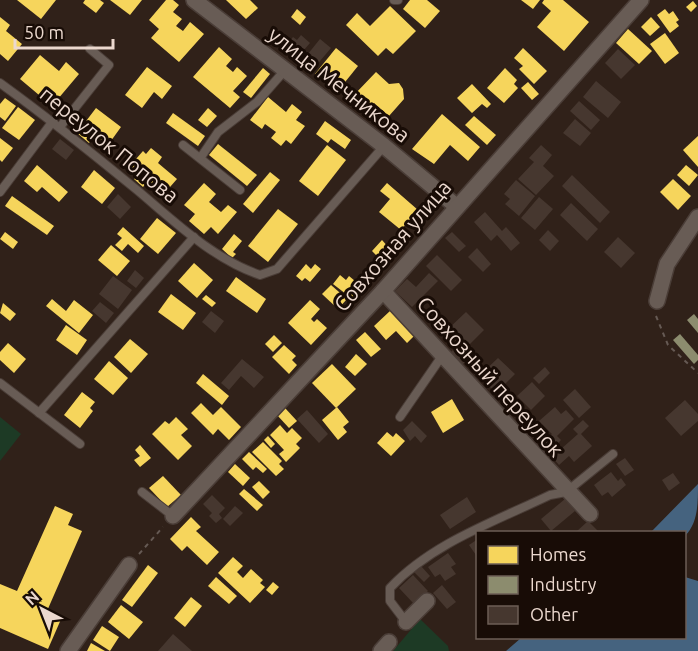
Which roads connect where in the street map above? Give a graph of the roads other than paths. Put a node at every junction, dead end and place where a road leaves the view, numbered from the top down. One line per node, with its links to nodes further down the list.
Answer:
1 (641, 0): 13 (street, Совхозная улица)
2 (203, 3): 4 (street, улица Мечникова)
3 (90, 49): 7 (lane)
4 (286, 69): 9 (street, улица Мечникова); 10 (lane)
5 (0, 83): 6 (lane, переулок Попова)
6 (53, 121): 7 (lane, переулок Попова); 12 (lane)
7 (60, 127): 15 (lane, переулок Попова)
8 (183, 145): 10 (lane)
9 (384, 146): 13 (street, улица Мечникова); 15 (lane, переулок Попова)
10 (201, 157): 11 (lane)
11 (240, 190)
12 (0, 192)
13 (456, 206): 16 (street, Совхозная улица)
14 (698, 217): 17 (street)
15 (194, 237): 20 (lane)
16 (383, 291): 18 (street, Совхозный переулок); 27 (street, Совхозная улица)
17 (657, 301)
18 (442, 356): 21 (lane); 25 (street, Совхозный переулок)
19 (0, 383): 20 (lane)
20 (39, 413): 22 (lane)
21 (400, 417)
22 (80, 444)
23 (613, 454): 25 (lane)
24 (142, 492): 27 (lane)
25 (566, 492): 26 (street, Совхозный переулок); 29 (lane)
26 (590, 514)
27 (173, 516)
28 (476, 531): 32 (lane)
29 (477, 531)
30 (129, 565): 33 (street)
31 (427, 601): 32 (street)
32 (406, 622)
33 (68, 651)

